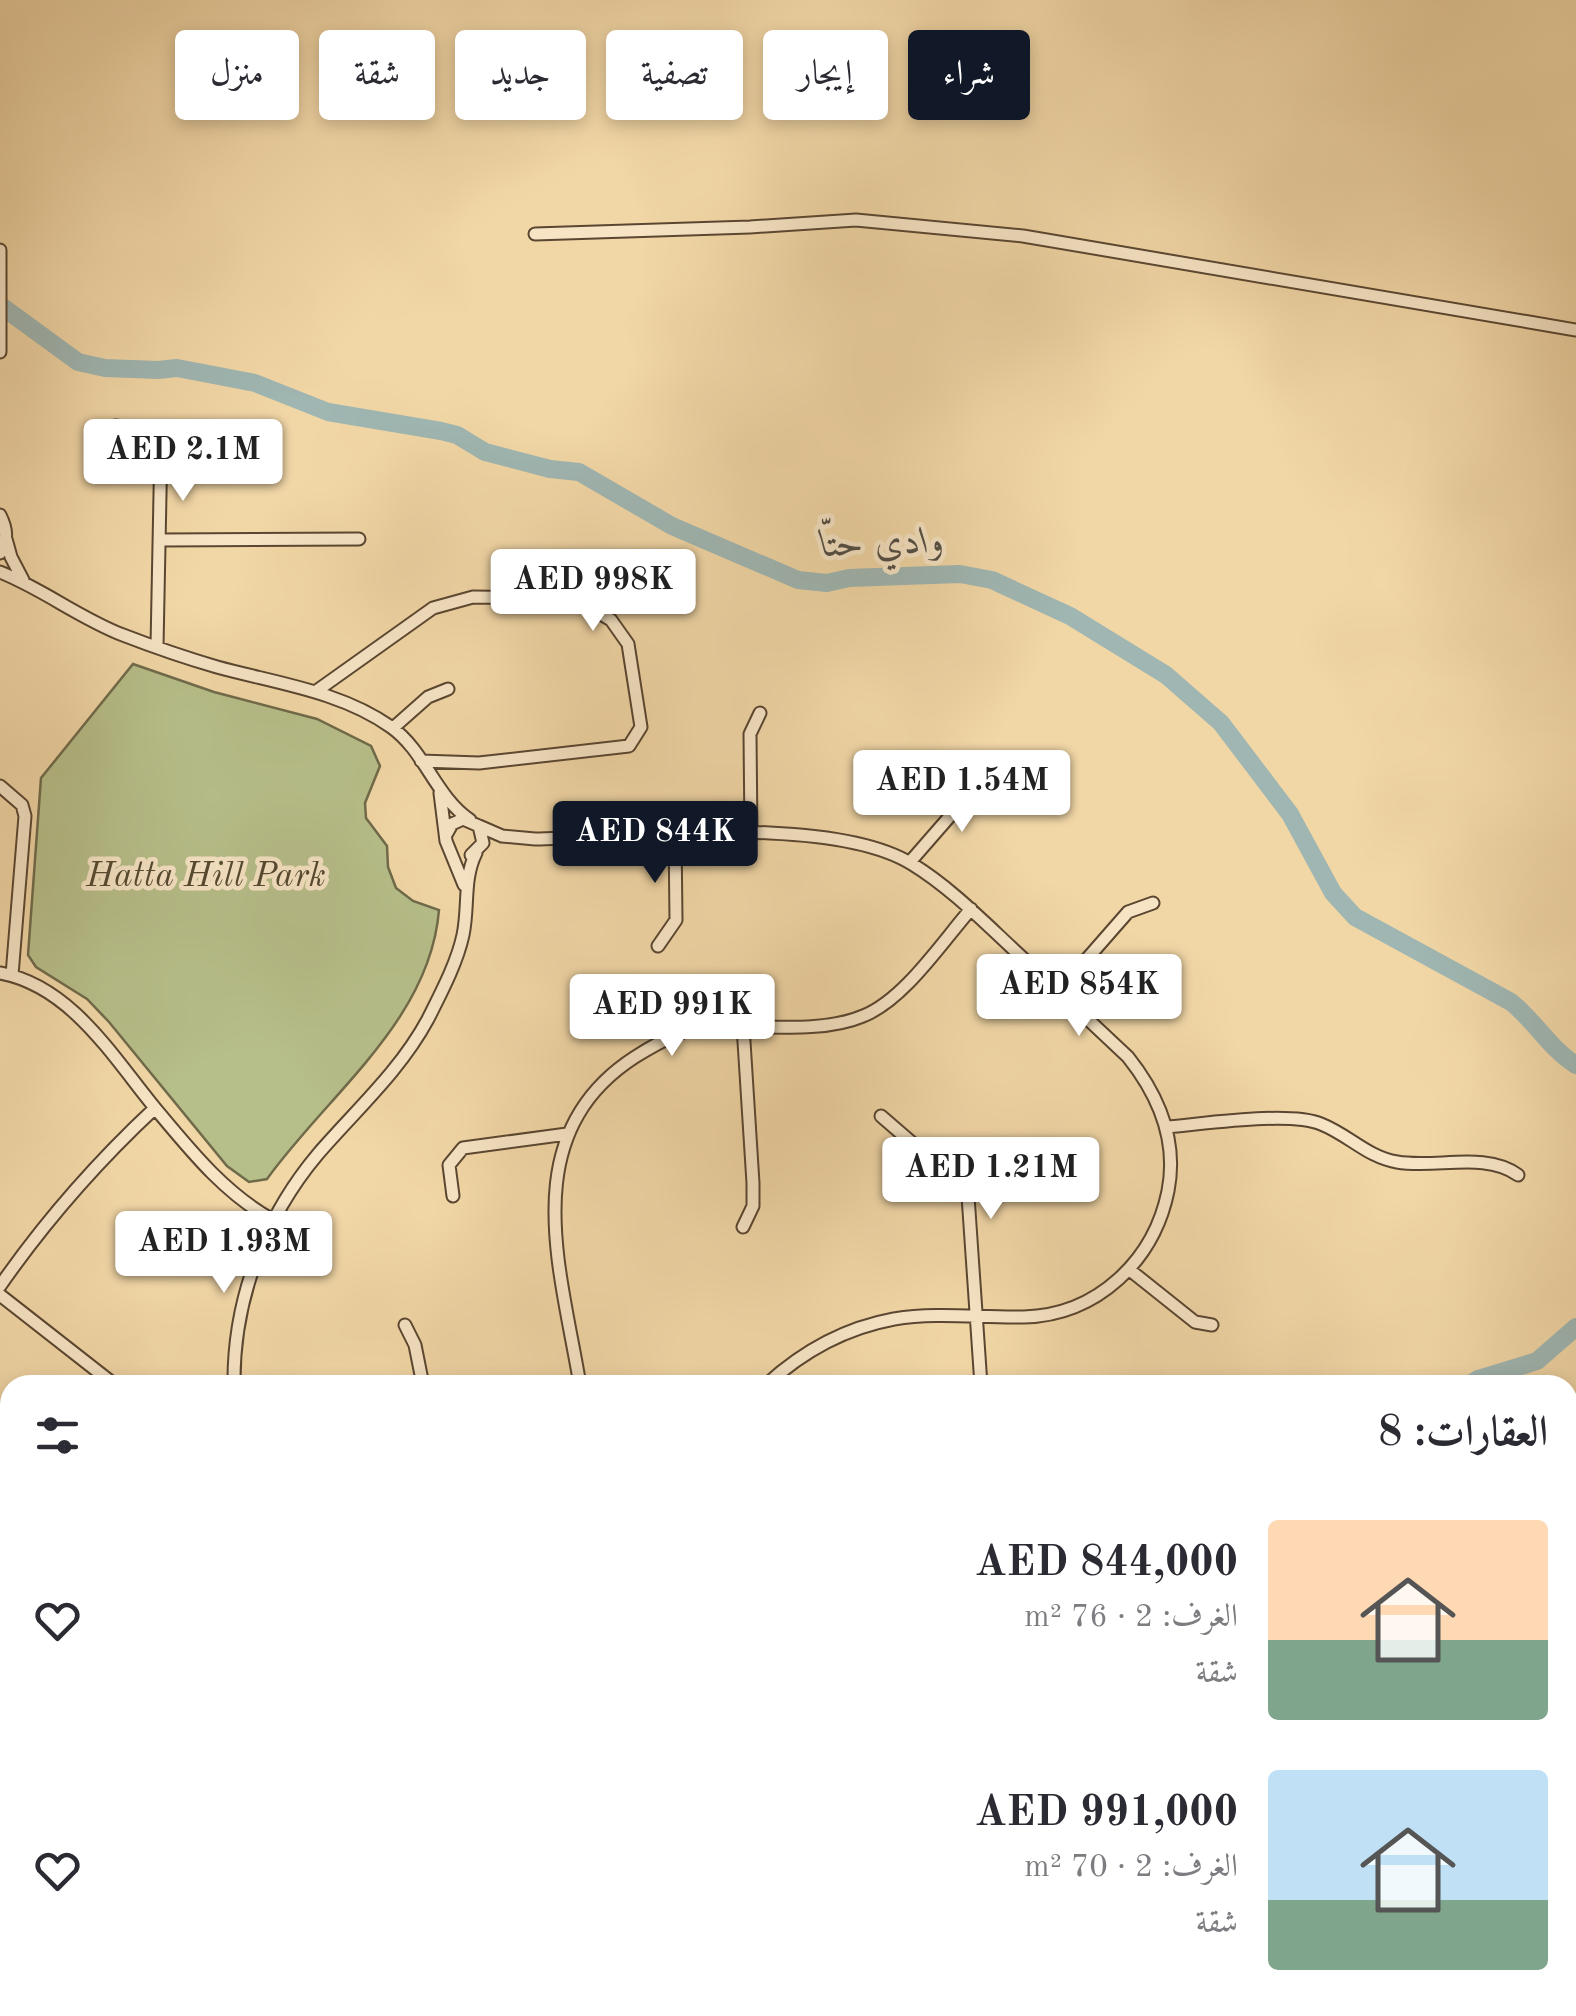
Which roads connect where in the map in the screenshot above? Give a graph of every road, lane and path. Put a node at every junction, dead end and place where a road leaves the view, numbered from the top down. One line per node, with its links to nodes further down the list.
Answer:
1 (535, 234): 4 (street)
2 (0, 250): 3 (street)
3 (2, 277): 5 (street)
4 (1576, 330)
5 (2, 332): 6 (street)
6 (0, 352)
7 (116, 426): 11 (street)
8 (0, 516): 9 (street)
9 (6, 539): 12 (street); 14 (street)
10 (359, 539): 11 (street)
11 (162, 540): 15 (street)
12 (0, 553)
13 (0, 572): 14 (street)
14 (26, 584): 15 (street)
15 (157, 647): 17 (street)
16 (448, 689): 19 (street)
17 (315, 692): 19 (street); 20 (street)
18 (760, 713): 25 (street)
19 (393, 728): 20 (street)
20 (421, 761): 23 (street)
21 (996, 782): 31 (street)
22 (0, 786): 36 (street)
23 (439, 789): 24 (street); 27 (street)
24 (474, 823): 27 (street); 28 (street); 29 (street)
25 (751, 833): 26 (street); 31 (street)
26 (676, 834): 28 (street); 35 (street)
27 (446, 835): 30 (street)
28 (502, 836): 29 (street)
29 (478, 851): 30 (street); 32 (street)
30 (453, 852): 32 (street)
31 (910, 862): 34 (street)
32 (466, 889): 45 (street)
33 (1154, 903): 37 (street)
34 (971, 909): 37 (street); 38 (street)
35 (658, 946)
36 (6, 974): 39 (street)
37 (1058, 992): 41 (street)
38 (742, 1026): 42 (street); 46 (street)
39 (154, 1108): 45 (street); 48 (street)
40 (882, 1116): 50 (street)
41 (1168, 1127): 43 (street); 47 (street)
42 (567, 1134): 44 (street); 56 (street)
43 (1518, 1176)
44 (453, 1196)
45 (273, 1220): 54 (street)
46 (743, 1227)
47 (1131, 1271): 50 (street); 52 (street)
48 (0, 1286)
49 (0, 1295): 53 (street)
50 (978, 1315): 57 (street); 58 (street)
51 (405, 1325): 55 (street)
52 (1212, 1325)
53 (102, 1375)
54 (235, 1375)
55 (421, 1375)
56 (578, 1375)
57 (778, 1375)
58 (981, 1375)

